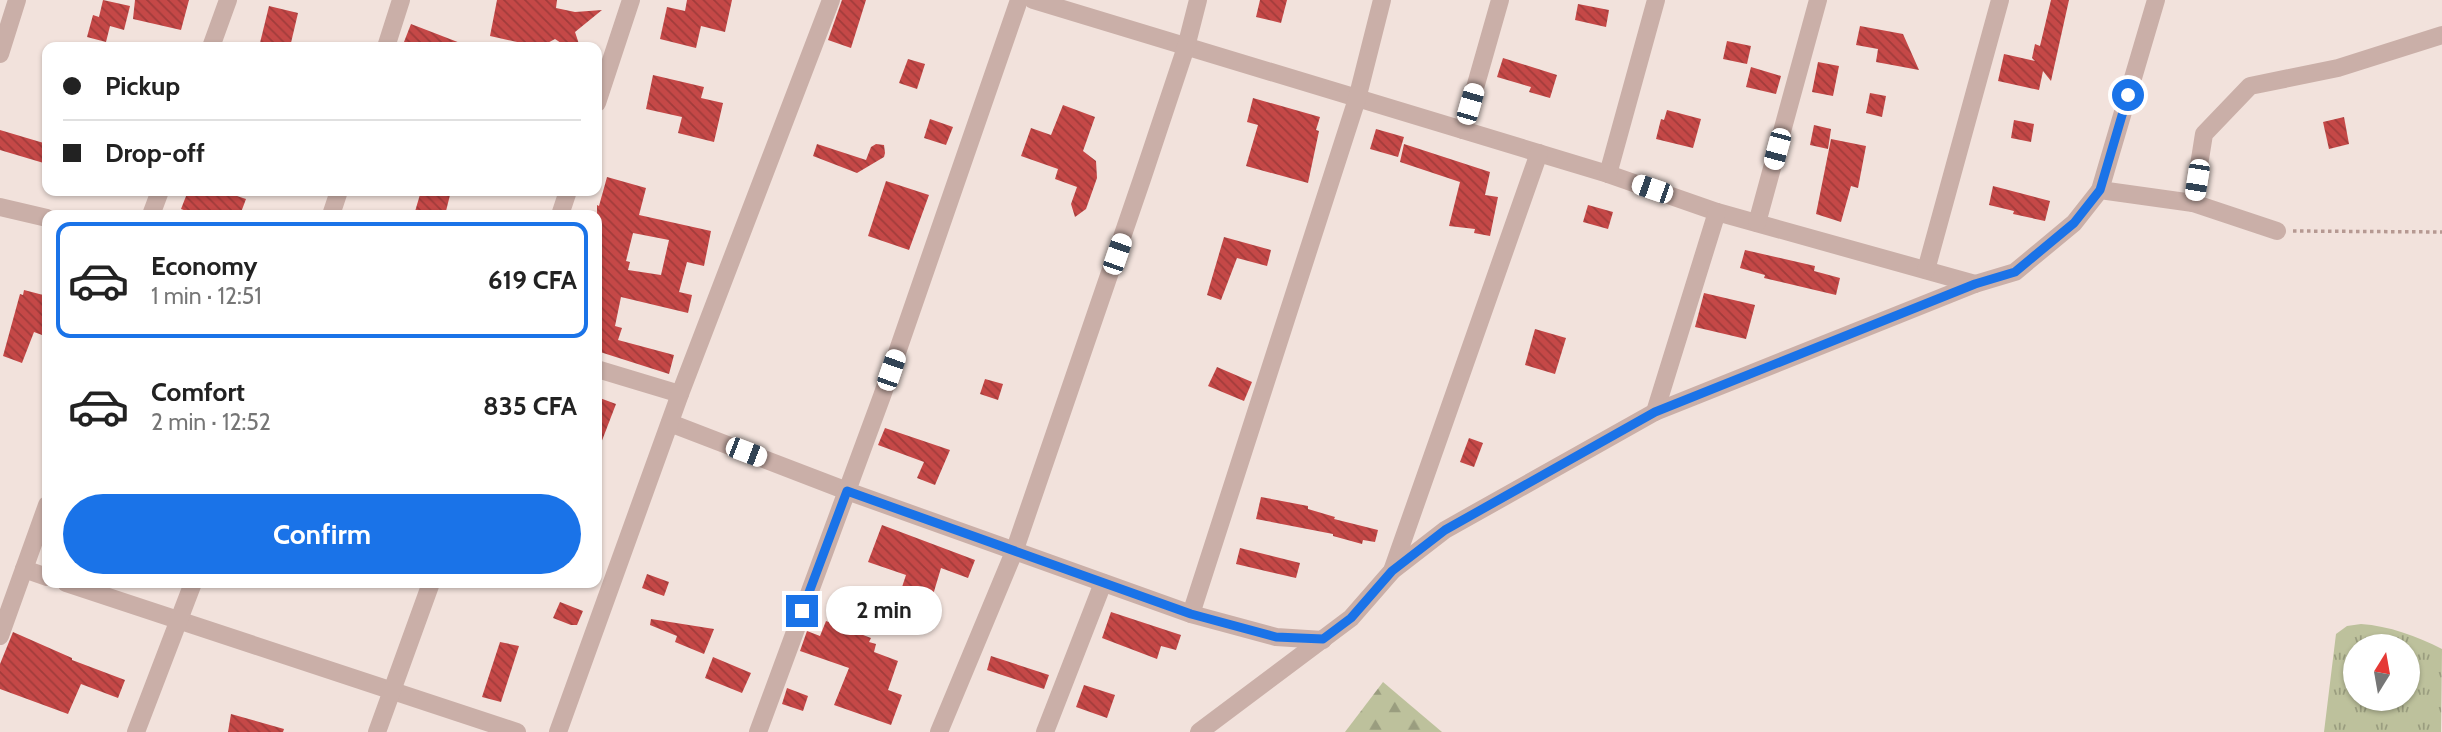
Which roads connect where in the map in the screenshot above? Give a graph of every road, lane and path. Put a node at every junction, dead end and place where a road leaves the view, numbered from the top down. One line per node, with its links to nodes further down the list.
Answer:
1 (17, 0): 19 (street)
2 (228, 0): 16 (street)
3 (401, 0): 17 (street)
4 (631, 0): 20 (street)
5 (831, 0): 36 (street)
6 (1019, 0): 39 (street)
7 (1033, 0): 18 (street)
8 (1198, 0): 18 (street)
9 (1382, 0): 21 (street)
10 (1500, 0): 22 (street)
11 (1656, 0): 24 (street)
12 (1818, 0): 30 (street)
13 (2000, 0): 33 (street)
14 (2156, 0): 25 (street)
15 (2442, 36): 26 (street)
16 (213, 42)
17 (388, 42)
18 (1186, 47): 21 (street); 41 (street)
19 (0, 54)
20 (602, 88)
21 (1357, 99): 22 (street); 49 (street)
22 (1463, 130): 23 (street)
23 (1539, 153): 24 (street); 43 (street)
24 (1608, 174): 28 (street)
25 (2100, 190): 26 (street); 34 (street)
26 (2193, 203): 31 (street)
27 (0, 207): 29 (street)
28 (1717, 212): 30 (street); 37 (street)
29 (42, 218)
30 (1757, 223): 33 (street)
31 (2277, 231): 32 (path)
32 (2442, 232)
33 (1926, 270): 34 (street)
34 (1975, 284): 37 (street)
35 (602, 371): 36 (street)
36 (680, 394): 38 (street)
37 (1655, 412): 43 (street)
38 (670, 423): 39 (street); 57 (street)
39 (847, 491): 41 (street); 58 (street)
40 (42, 519): 42 (street)
41 (1014, 552): 45 (street); 59 (street)
42 (24, 569): 44 (street); 51 (street)
43 (1392, 571): 52 (street)
44 (42, 575)
45 (1103, 583): 49 (street); 60 (street)
46 (81, 588): 50 (street)
47 (191, 588): 50 (street)
48 (429, 588): 53 (street)
49 (1191, 614): 52 (street)
50 (179, 620): 53 (street); 54 (street)
51 (0, 636)
52 (1323, 639): 61 (street)
53 (392, 691): 55 (street); 56 (street)
54 (136, 732)
55 (377, 732)
56 (517, 732)
57 (558, 732)
58 (758, 732)
59 (939, 732)
60 (1045, 732)
61 (1199, 732)

